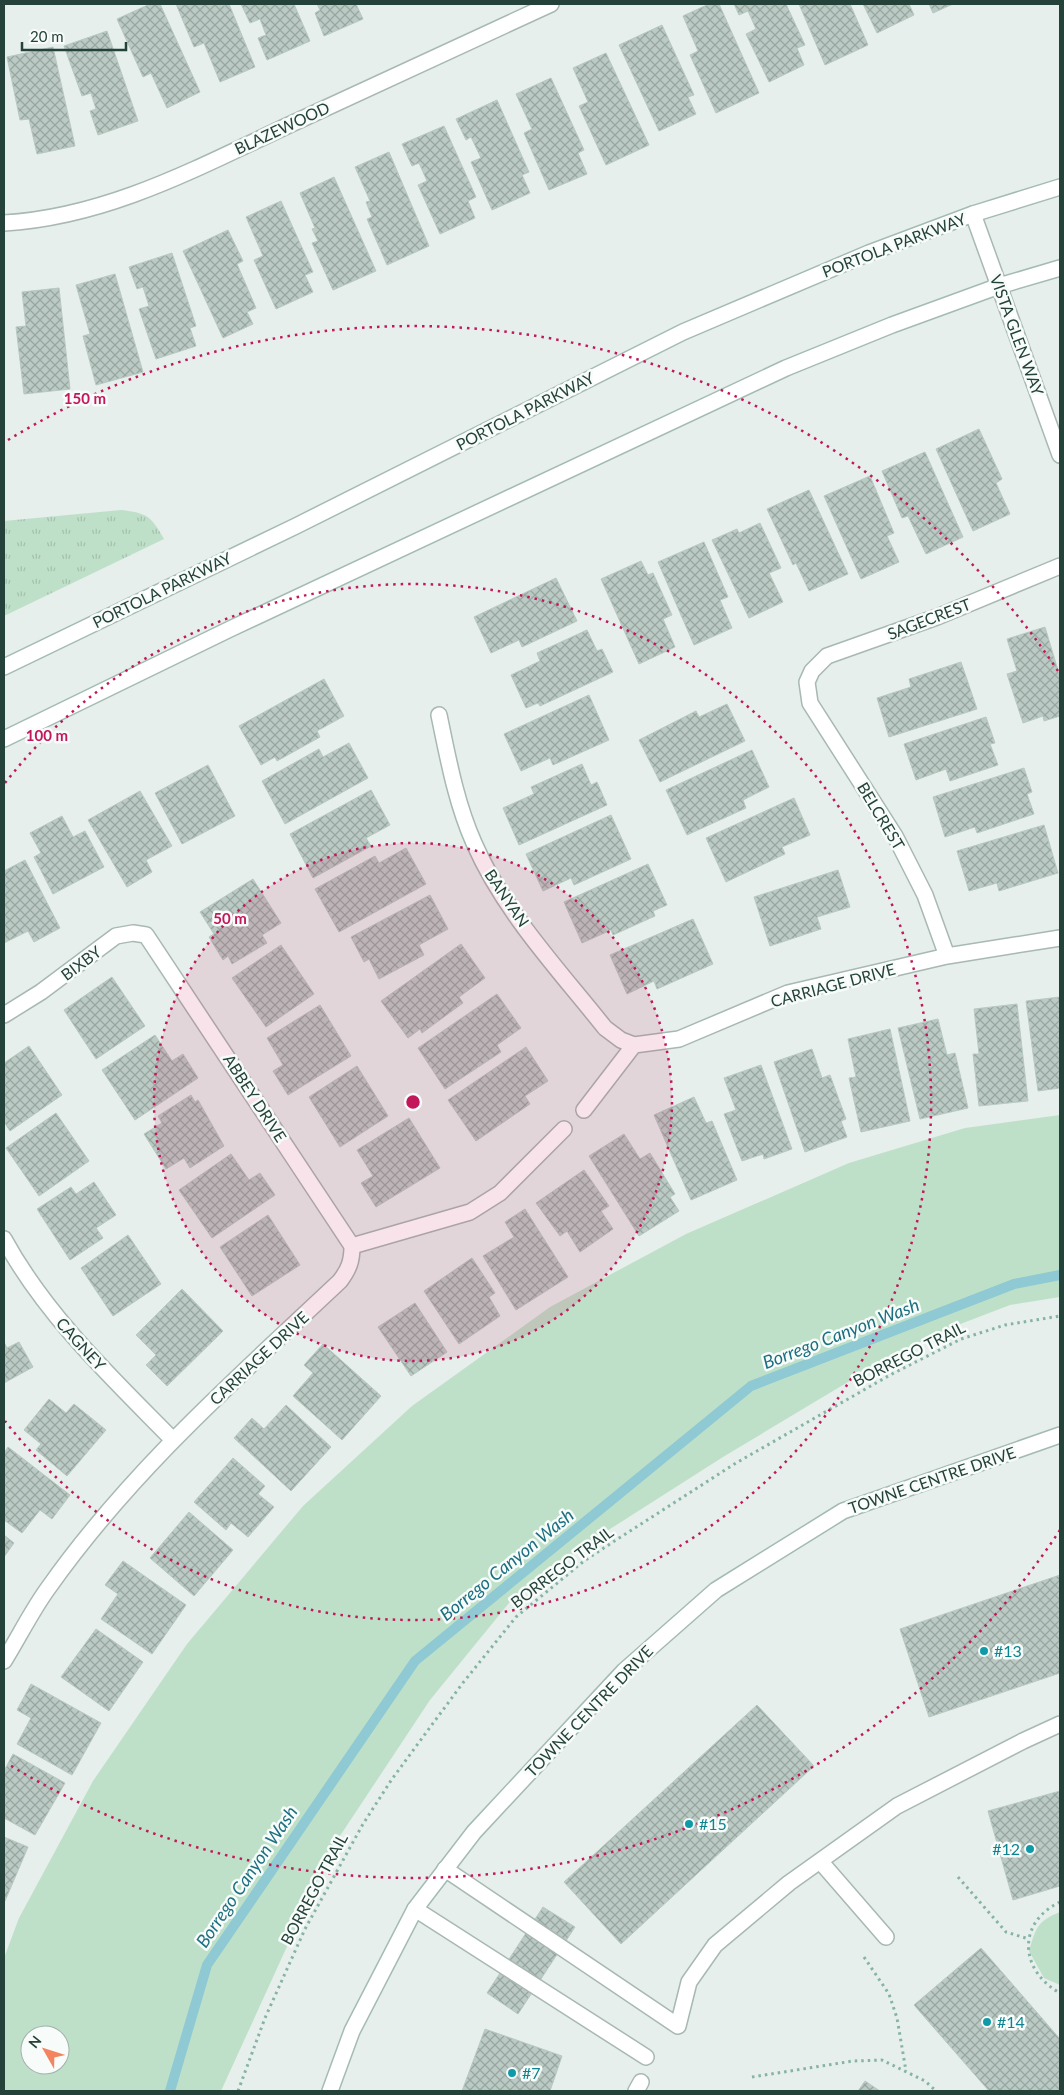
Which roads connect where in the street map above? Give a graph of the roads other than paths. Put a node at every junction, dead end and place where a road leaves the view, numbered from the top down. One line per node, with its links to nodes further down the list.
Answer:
1 (551, 4): 4 (street, BLAZEWOOD)
2 (1060, 188): 3 (street, PORTOLA PARKWAY)
3 (973, 214): 6 (street, VISTA GLEN WAY); 9 (street, PORTOLA PARKWAY)
4 (4, 223)
5 (1060, 268): 6 (street)
6 (999, 286): 7 (street, VISTA GLEN WAY); 12 (street)
7 (1060, 455)
8 (1060, 566): 10 (street, SAGECREST)
9 (4, 667)
10 (807, 682): 15 (street, BELCREST)
11 (439, 715): 17 (street, BANYAN)
12 (4, 739)
13 (1060, 938): 15 (street, CARRIAGE DRIVE)
14 (157, 950): 16 (street, BIXBY); 21 (street, ABBEY DRIVE)
15 (947, 956): 17 (street, CARRIAGE DRIVE)
16 (4, 1015)
17 (634, 1045): 18 (street)
18 (584, 1110)
19 (564, 1129): 21 (street)
20 (4, 1239): 23 (street, CAGNEY)
21 (352, 1246): 23 (street, CARRIAGE DRIVE)
22 (1060, 1435): 27 (street, TOWNE CENTRE DRIVE)
23 (172, 1439): 24 (street, CARRIAGE DRIVE)
24 (4, 1661)
25 (1060, 1724): 26 (street)
26 (820, 1861): 27 (street); 29 (street)
27 (446, 1869): 28 (street, TOWNE CENTRE DRIVE)
28 (415, 1909): 30 (street); 31 (street, TOWNE CENTRE DRIVE)
29 (886, 1937)
30 (646, 2057)
31 (330, 2091)

